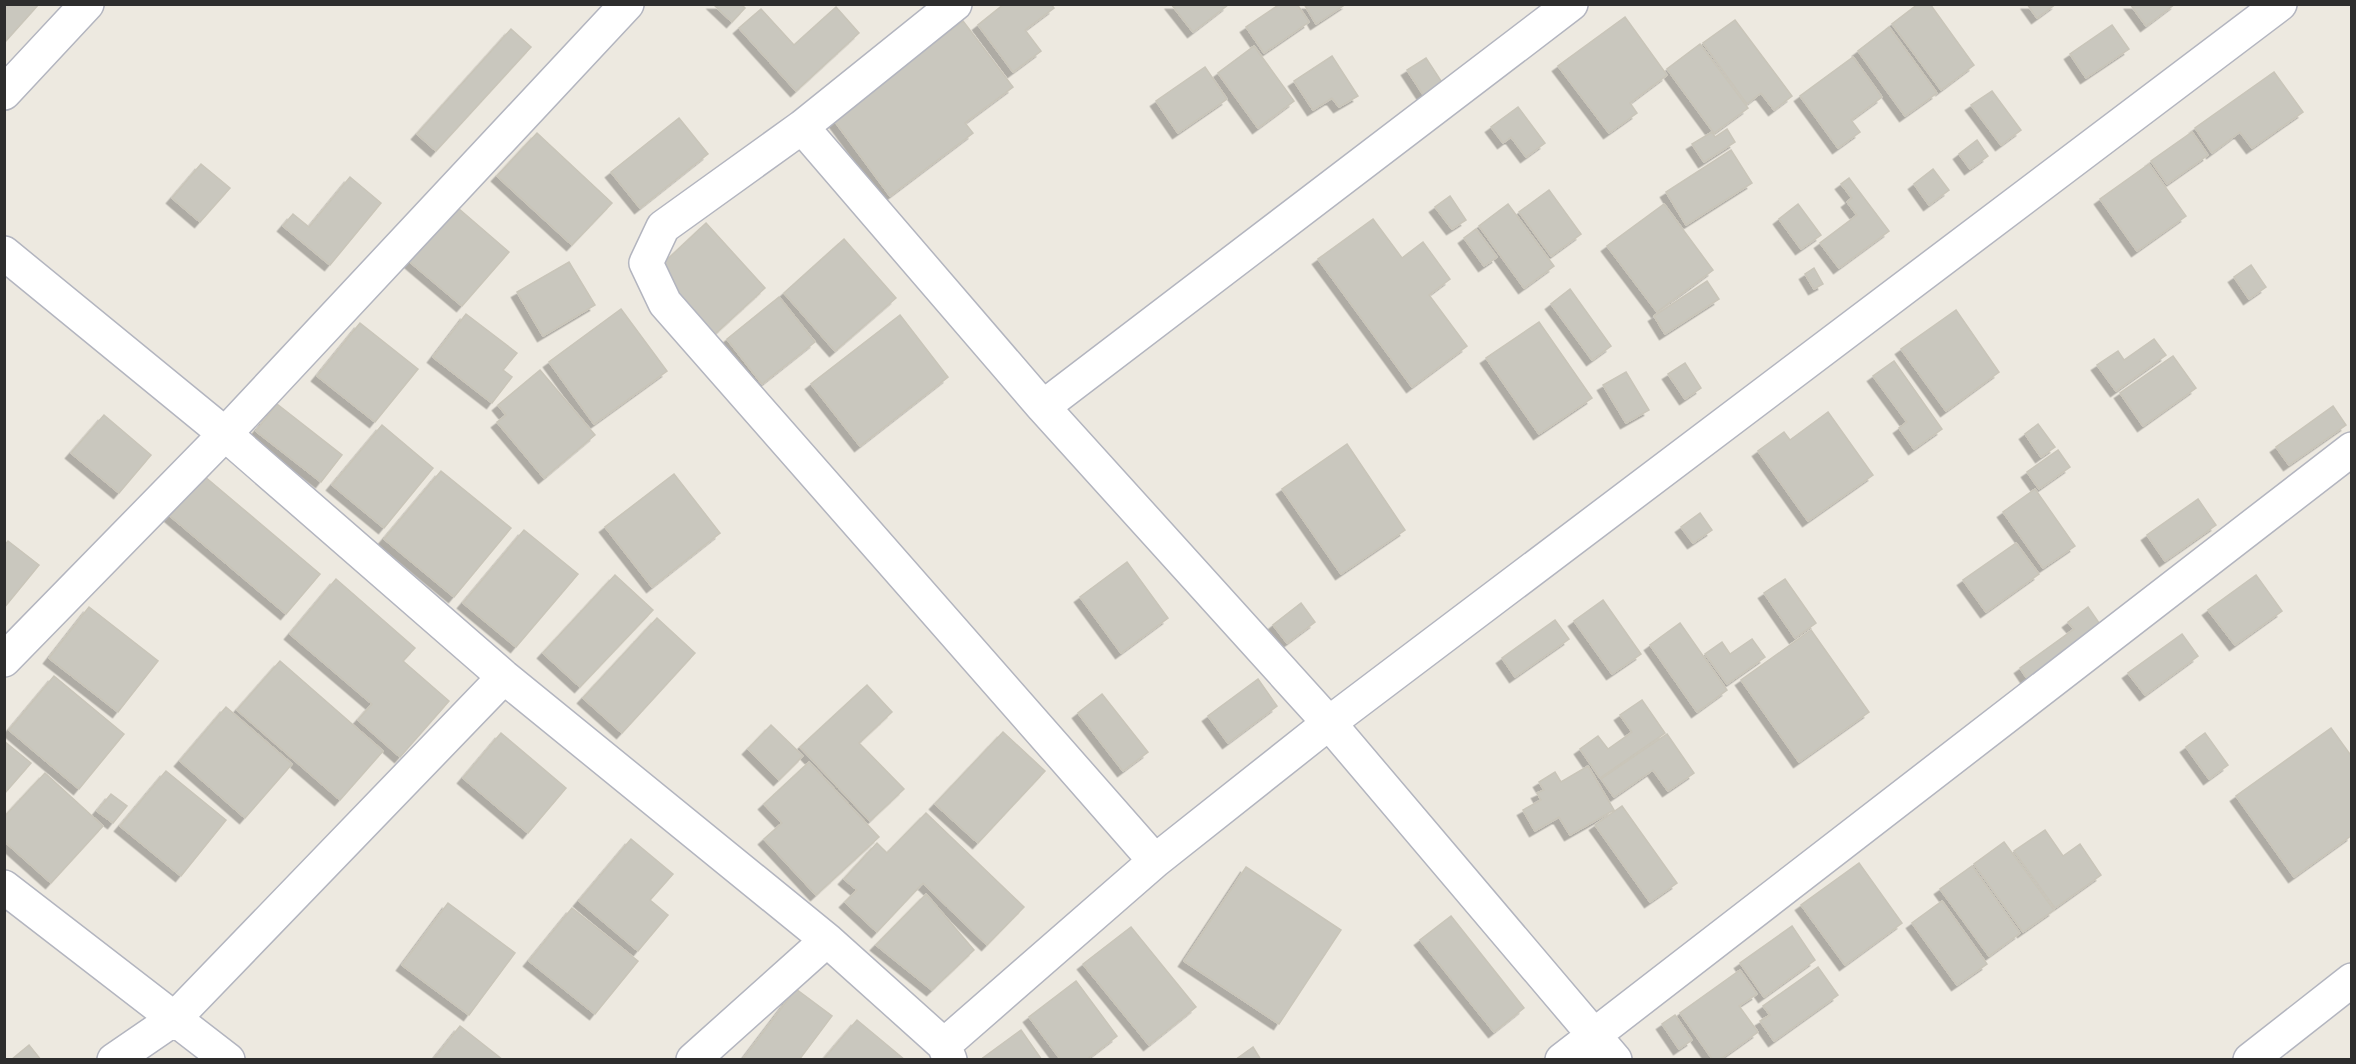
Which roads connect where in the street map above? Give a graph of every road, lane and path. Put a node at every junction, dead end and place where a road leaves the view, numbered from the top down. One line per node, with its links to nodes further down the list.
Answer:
1 (87, 4): 6 (street)
2 (627, 4): 10 (street)
3 (955, 4): 7 (street)
4 (1571, 4): 9 (street)
5 (2280, 4): 14 (street)
6 (4, 93)
7 (802, 127): 9 (street); 15 (street)
8 (4, 253): 10 (street)
9 (1043, 407): 14 (street)
10 (225, 434): 12 (street); 13 (street)
11 (2352, 449): 20 (street)
12 (4, 660)
13 (504, 677): 17 (street); 19 (street)
14 (1329, 723): 15 (street); 20 (street)
15 (1155, 861): 21 (street)
16 (4, 887): 19 (street)
17 (827, 940): 21 (street); 24 (street)
18 (2352, 980): 27 (street)
19 (174, 1019): 22 (street); 23 (street)
20 (1595, 1034): 25 (street); 26 (street)
21 (947, 1052)
22 (114, 1059)
23 (228, 1059)
24 (693, 1059)
25 (1562, 1059)
26 (1615, 1059)
27 (2250, 1059)

